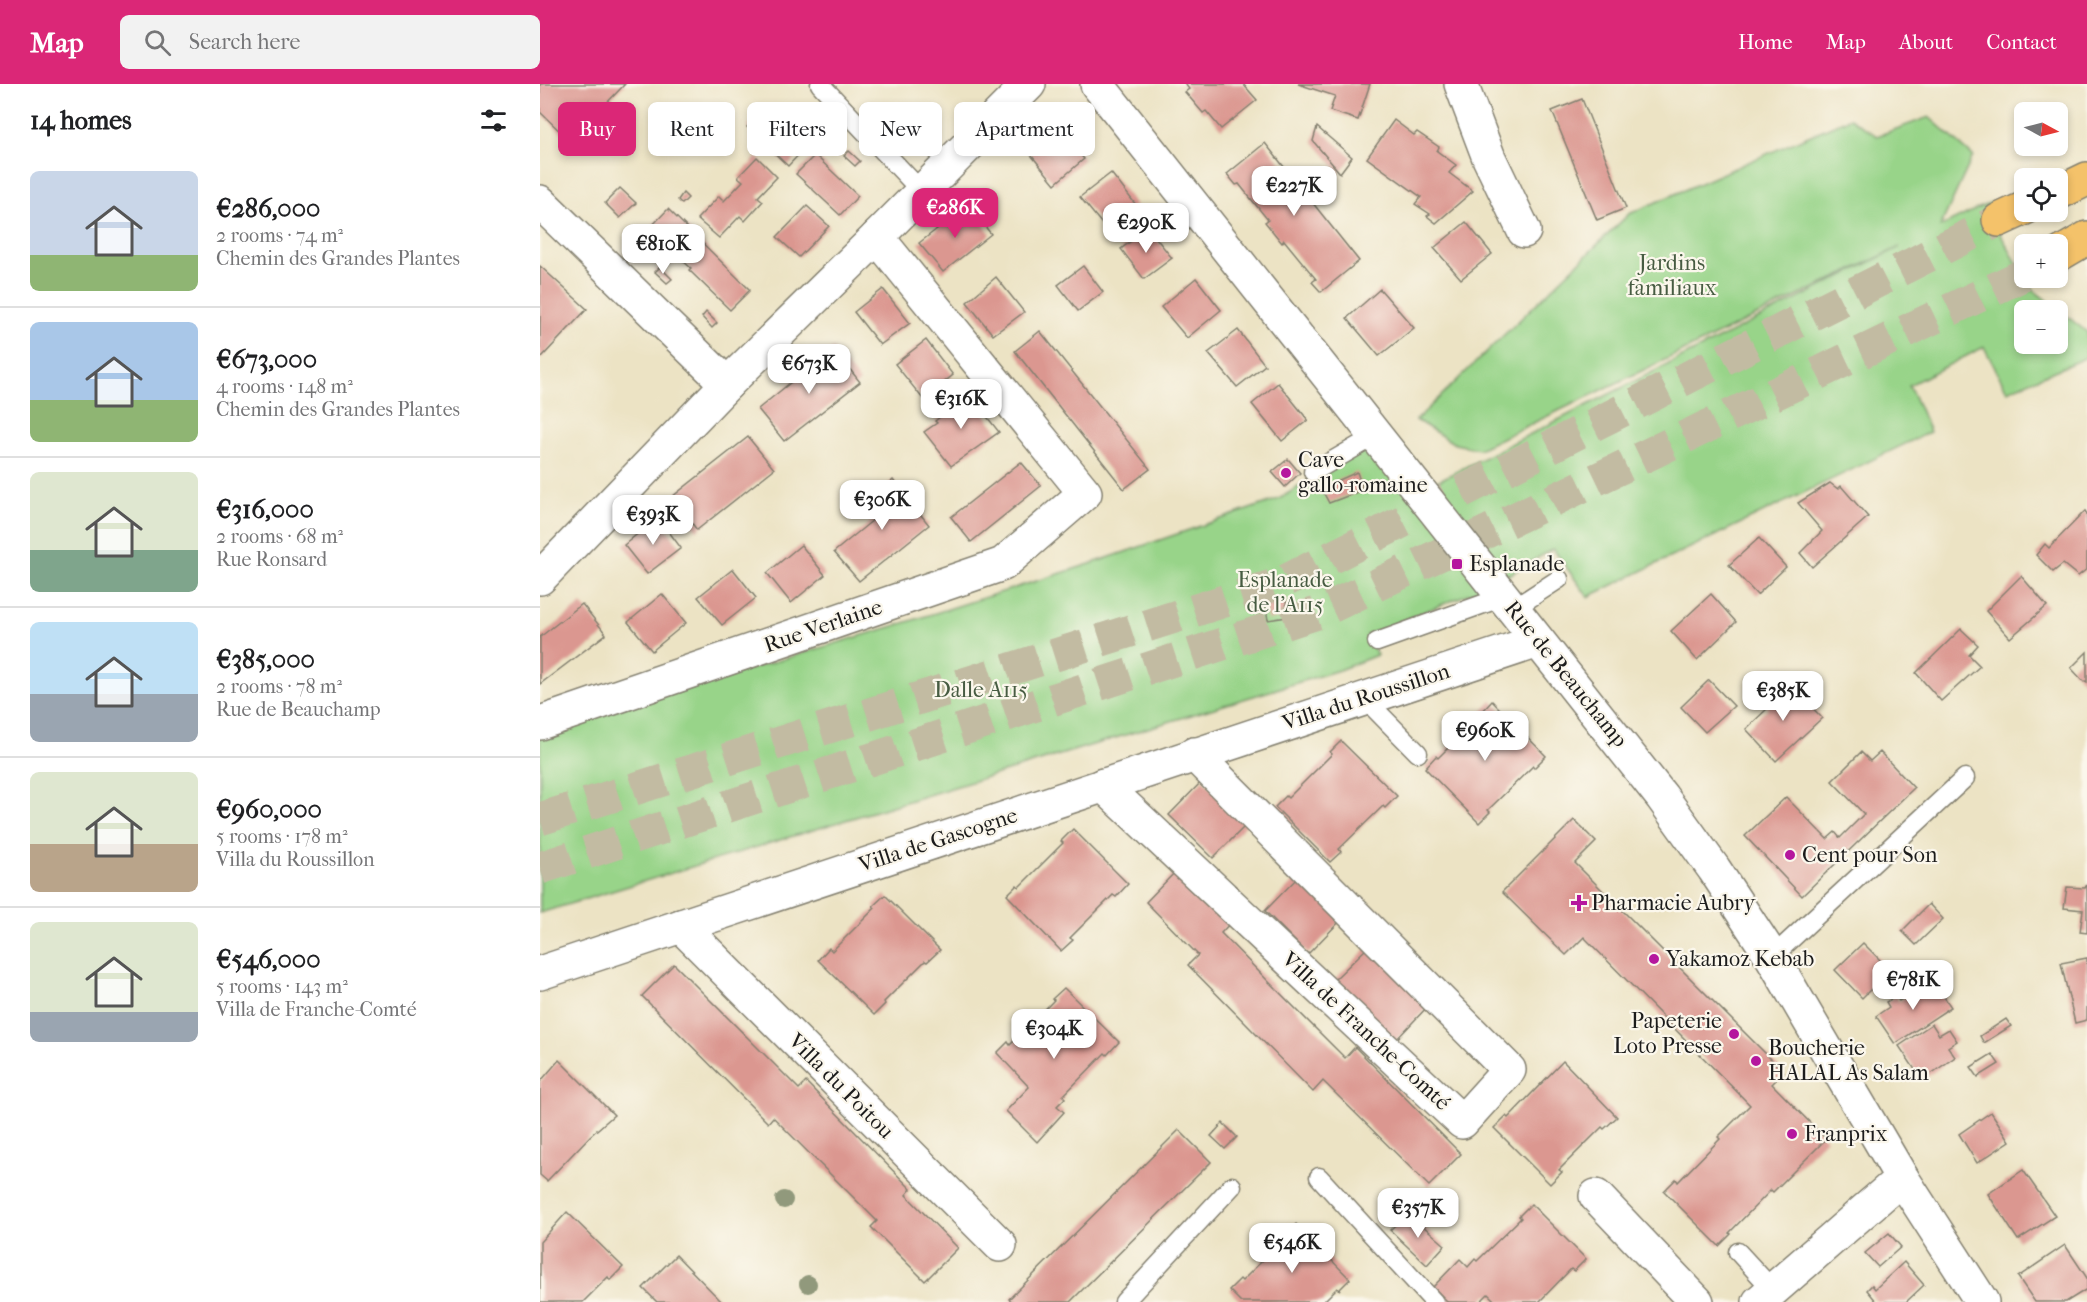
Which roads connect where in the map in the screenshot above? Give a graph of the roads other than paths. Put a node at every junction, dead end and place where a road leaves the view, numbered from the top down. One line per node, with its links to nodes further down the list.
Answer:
1 (820, 84): 7 (lane)
2 (1029, 84): 7 (street)
3 (1097, 84): 14 (street, Rue de Beauchamp)
4 (1461, 84): 9 (street)
5 (2087, 179): 6 (highway)
6 (2068, 188)
7 (922, 192): 10 (street)
8 (540, 202): 13 (street)
9 (1524, 231)
10 (877, 237): 13 (street); 22 (street, Rue Verlaine)
11 (2087, 238): 12 (highway)
12 (2068, 249)
13 (727, 384): 16 (street)
14 (1375, 436): 15 (lane); 18 (street, Rue de Beauchamp)
15 (1313, 472)
16 (540, 578)
17 (1559, 579): 18 (lane)
18 (1508, 603): 19 (street, Rue de Beauchamp); 20 (lane)
19 (1538, 641): 21 (street, Villa du Roussillon); 28 (street, Rue de Beauchamp)
20 (1377, 642)
21 (1364, 698): 23 (lane); 24 (street, Villa du Roussillon)
22 (540, 723)
23 (1418, 753)
24 (1194, 754): 26 (street, Villa de Gascogne); 26 (street, Villa de Franche-Comté)
25 (1965, 778): 28 (lane)
26 (1103, 785): 27 (street, Villa de Gascogne)
27 (681, 926): 29 (street, Villa de Gascogne); 34 (street, Villa du Poitou)
28 (1772, 957): 31 (street, Rue de Beauchamp)
29 (540, 973)
30 (1319, 1177): 38 (lane)
31 (1902, 1178): 36 (street); 40 (street, Rue de Beauchamp)
32 (1232, 1186): 37 (lane)
33 (1596, 1196): 39 (street)
34 (1000, 1245)
35 (1738, 1252): 36 (lane)
36 (1766, 1296)
37 (1124, 1302)
38 (1434, 1302)
39 (1697, 1302)
40 (1982, 1302)

